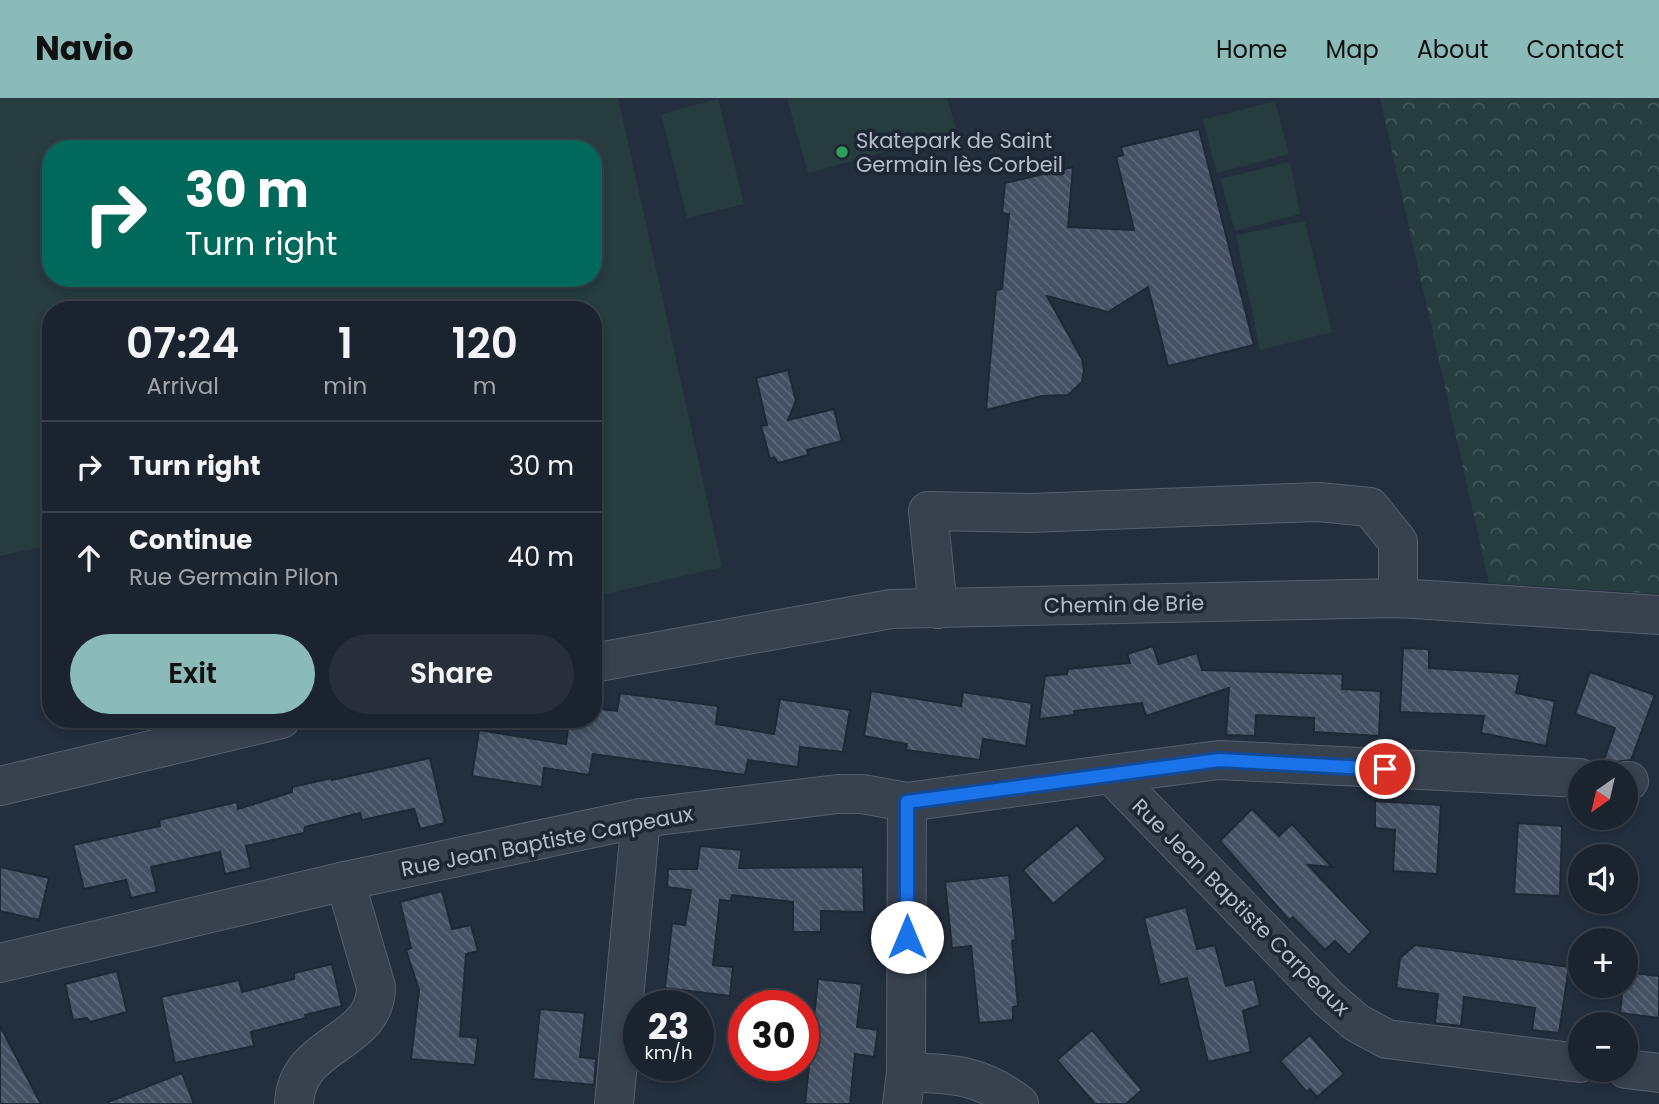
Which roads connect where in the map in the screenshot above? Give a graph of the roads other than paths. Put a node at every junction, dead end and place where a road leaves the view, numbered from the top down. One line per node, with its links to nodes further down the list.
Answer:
1 (1398, 598): 2 (street, Chemin de Brie); 2 (street); 3 (street, Chemin de Brie)
2 (938, 608): 4 (street, Chemin de Brie)
3 (1659, 615)
4 (602, 661)
5 (243, 728): 8 (street)
6 (1111, 774): 7 (street); 9 (street, Rue Jean Baptiste Carpeaux); 13 (street, Rue Jean Baptiste Carpeaux)
7 (1568, 777)
8 (0, 786)
9 (907, 802): 10 (street, Rue Jean Baptiste Carpeaux); 16 (street)
10 (641, 818): 11 (street, Rue Jean Baptiste Carpeaux); 18 (street)
11 (345, 881): 12 (street, Rue Jean Baptiste Carpeaux); 17 (street)
12 (0, 963)
13 (1568, 1062)
14 (1638, 1070): 15 (street)
15 (1659, 1073)
16 (904, 1088): 19 (street)
17 (294, 1104)
18 (614, 1104)
19 (1019, 1104)

